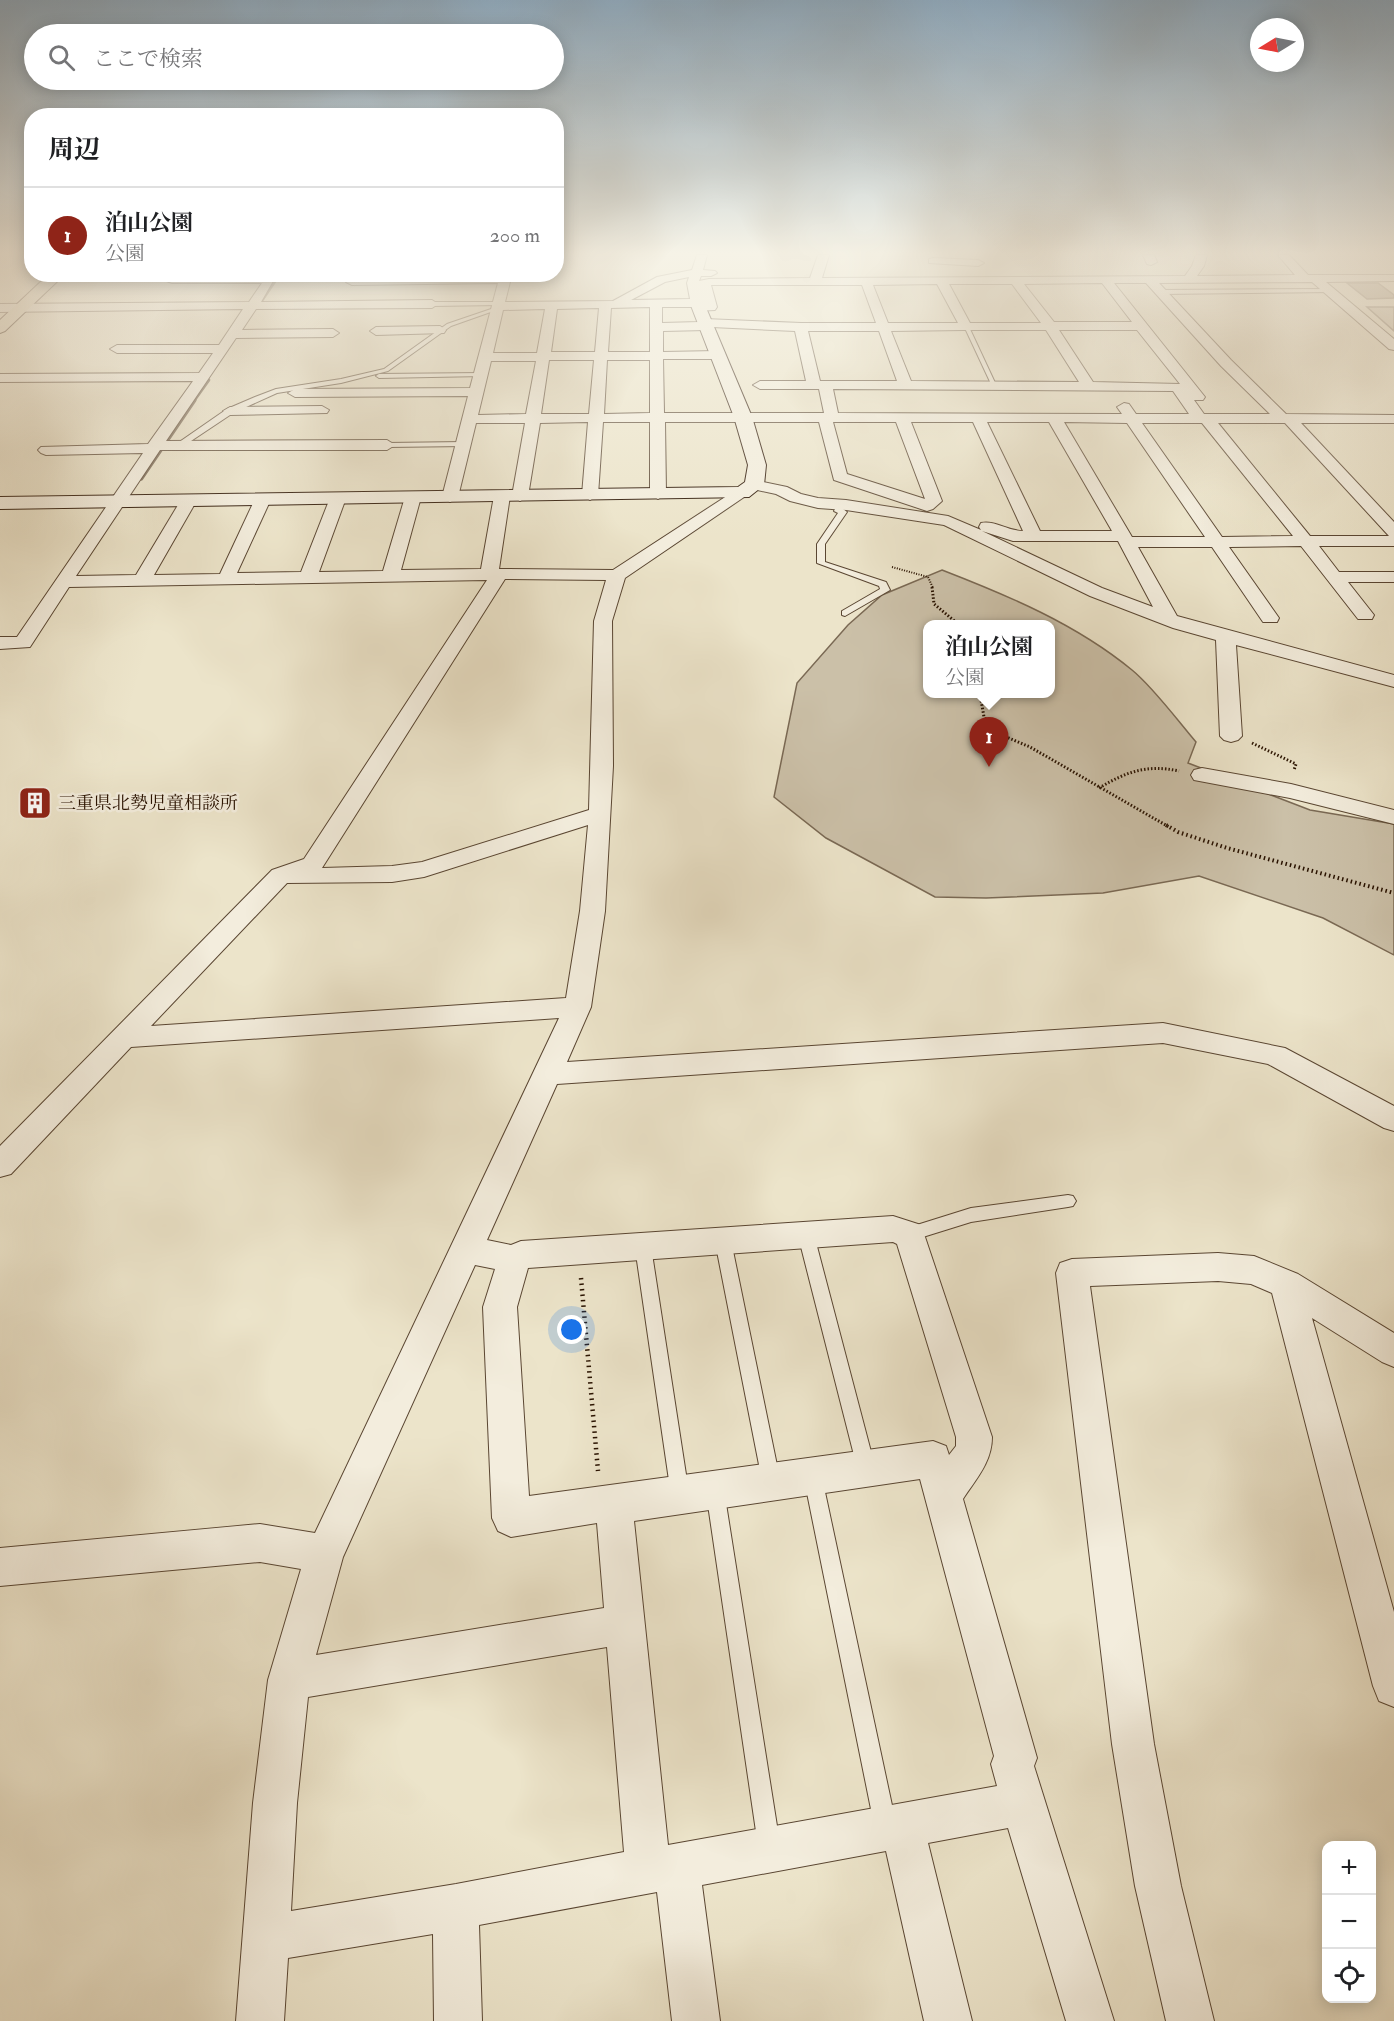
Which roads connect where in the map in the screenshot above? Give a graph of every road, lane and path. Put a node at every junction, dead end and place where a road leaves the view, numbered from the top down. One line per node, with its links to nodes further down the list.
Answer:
1 (222, 349): 21 (street)
2 (416, 349): 20 (lane)
3 (488, 349): 17 (street)
4 (545, 349): 18 (street)
5 (601, 349): 15 (street)
6 (656, 349): 16 (street)
7 (715, 349): 14 (street)
8 (808, 349): 24 (street)
9 (892, 349): 25 (street)
10 (977, 349): 26 (lane)
11 (1065, 349): 27 (street)
12 (1158, 349): 43 (street)
13 (1213, 349): 44 (street)
14 (717, 355): 16 (street); 34 (street)
15 (600, 356): 16 (street); 18 (street); 37 (street)
16 (656, 356): 33 (street)
17 (486, 357): 18 (street); 19 (street)
18 (544, 357): 36 (street)
19 (482, 375): 20 (lane); 29 (street)
20 (362, 376): 32 (lane)
21 (202, 377): 22 (street); 48 (street)
22 (0, 378)
23 (760, 385): 24 (street)
24 (819, 385): 25 (street); 35 (street)
25 (906, 386): 26 (street)
26 (995, 386): 27 (street)
27 (1088, 386): 28 (street)
28 (1111, 386): 41 (street); 43 (street)
29 (477, 392): 30 (street); 42 (street)
30 (295, 393)
31 (324, 410): 32 (street)
32 (230, 411): 48 (lane)
33 (657, 417): 34 (street); 37 (street); 53 (street)
34 (743, 417): 35 (street); 52 (street)
35 (828, 417): 38 (street); 63 (street)
36 (532, 418): 37 (street); 42 (street); 55 (street)
37 (596, 418): 54 (street)
38 (902, 418): 39 (street); 63 (street)
39 (978, 418): 40 (street); 66 (street)
40 (1054, 418): 41 (street); 67 (street)
41 (1132, 418): 43 (street); 69 (street)
42 (471, 419): 49 (street)
43 (1208, 419): 44 (street); 70 (street)
44 (1286, 419): 45 (street); 65 (street)
45 (1372, 419): 46 (street); 47 (street)
46 (1394, 419)
47 (1387, 434)
48 (161, 442): 50 (street); 51 (street); 61 (street)
49 (464, 444): 50 (lane); 57 (street)
50 (387, 445)
51 (45, 450)
52 (748, 489): 53 (street); 64 (street); 73 (street)
53 (658, 494): 54 (street)
54 (590, 495): 55 (street)
55 (511, 496): 57 (street); 72 (street)
56 (414, 497): 57 (street); 58 (street); 74 (street)
57 (450, 497)
58 (338, 498): 59 (street); 77 (street)
59 (263, 499): 60 (street); 78 (street)
60 (189, 500): 61 (street); 79 (street)
61 (116, 501): 62 (street); 80 (street)
62 (0, 503)
63 (927, 506): 66 (street)
64 (840, 507): 81 (lane); 84 (street)
65 (1394, 532)
66 (1034, 537): 67 (street)
67 (1125, 539): 69 (street); 84 (street)
68 (1394, 541): 70 (street)
69 (1217, 542): 70 (street); 83 (street)
70 (1307, 542): 75 (street)
71 (886, 566): 85 (path)
72 (494, 575): 73 (street); 74 (street); 96 (street)
73 (617, 575): 94 (street)
74 (390, 577): 77 (street)
75 (1334, 577): 76 (street); 82 (street)
76 (1394, 577)
77 (308, 578): 78 (street)
78 (226, 579): 79 (street)
79 (142, 581): 80 (street)
80 (63, 582): 87 (street)
81 (845, 613)
82 (1365, 615)
83 (1270, 618)
84 (1169, 619): 86 (street)
85 (953, 620)
86 (1226, 638): 88 (street); 90 (street)
87 (0, 643)
88 (1394, 681)
89 (981, 698): 92 (path)
90 (1231, 736): 93 (path)
91 (1202, 775): 92 (path); 93 (street)
92 (1098, 788): 97 (path)
93 (1291, 791): 95 (street)
94 (599, 814): 96 (street); 98 (street)
95 (1394, 817)
96 (281, 876): 99 (street)
97 (1394, 893)
98 (578, 1007): 99 (street); 100 (street)
99 (121, 1038): 102 (street)
100 (549, 1074): 101 (street); 108 (street)
101 (1394, 1120)
102 (0, 1165)
103 (1068, 1201): 104 (lane)
104 (910, 1234): 105 (street); 117 (street)
105 (806, 1235): 106 (street); 113 (lane)
106 (723, 1241): 107 (street); 115 (lane)
107 (643, 1247): 109 (street); 116 (lane)
108 (465, 1249): 110 (street); 119 (street)
109 (578, 1251): 110 (street); 118 (path)
110 (514, 1259): 118 (street)
111 (1286, 1284): 112 (street); 123 (street); 135 (street)
112 (1394, 1352)
113 (866, 1469): 114 (street); 117 (street)
114 (813, 1477): 115 (street); 125 (lane)
115 (772, 1483): 116 (street)
116 (698, 1493): 118 (street); 126 (lane)
117 (943, 1495): 124 (street)
118 (607, 1505): 121 (street)
119 (325, 1554): 120 (street); 122 (street)
120 (0, 1568)
121 (626, 1624): 122 (street); 127 (street)
122 (289, 1680): 129 (street)
123 (1394, 1686)
124 (1023, 1803): 125 (street); 134 (street)
125 (894, 1827): 126 (street); 133 (street)
126 (770, 1850): 127 (street)
127 (662, 1868): 128 (street); 132 (street)
128 (456, 1907): 129 (street); 131 (street)
129 (266, 1938): 130 (street)
130 (260, 2021)
131 (458, 2021)
132 (696, 2021)
133 (948, 2021)
134 (1090, 2021)
135 (1190, 2021)

